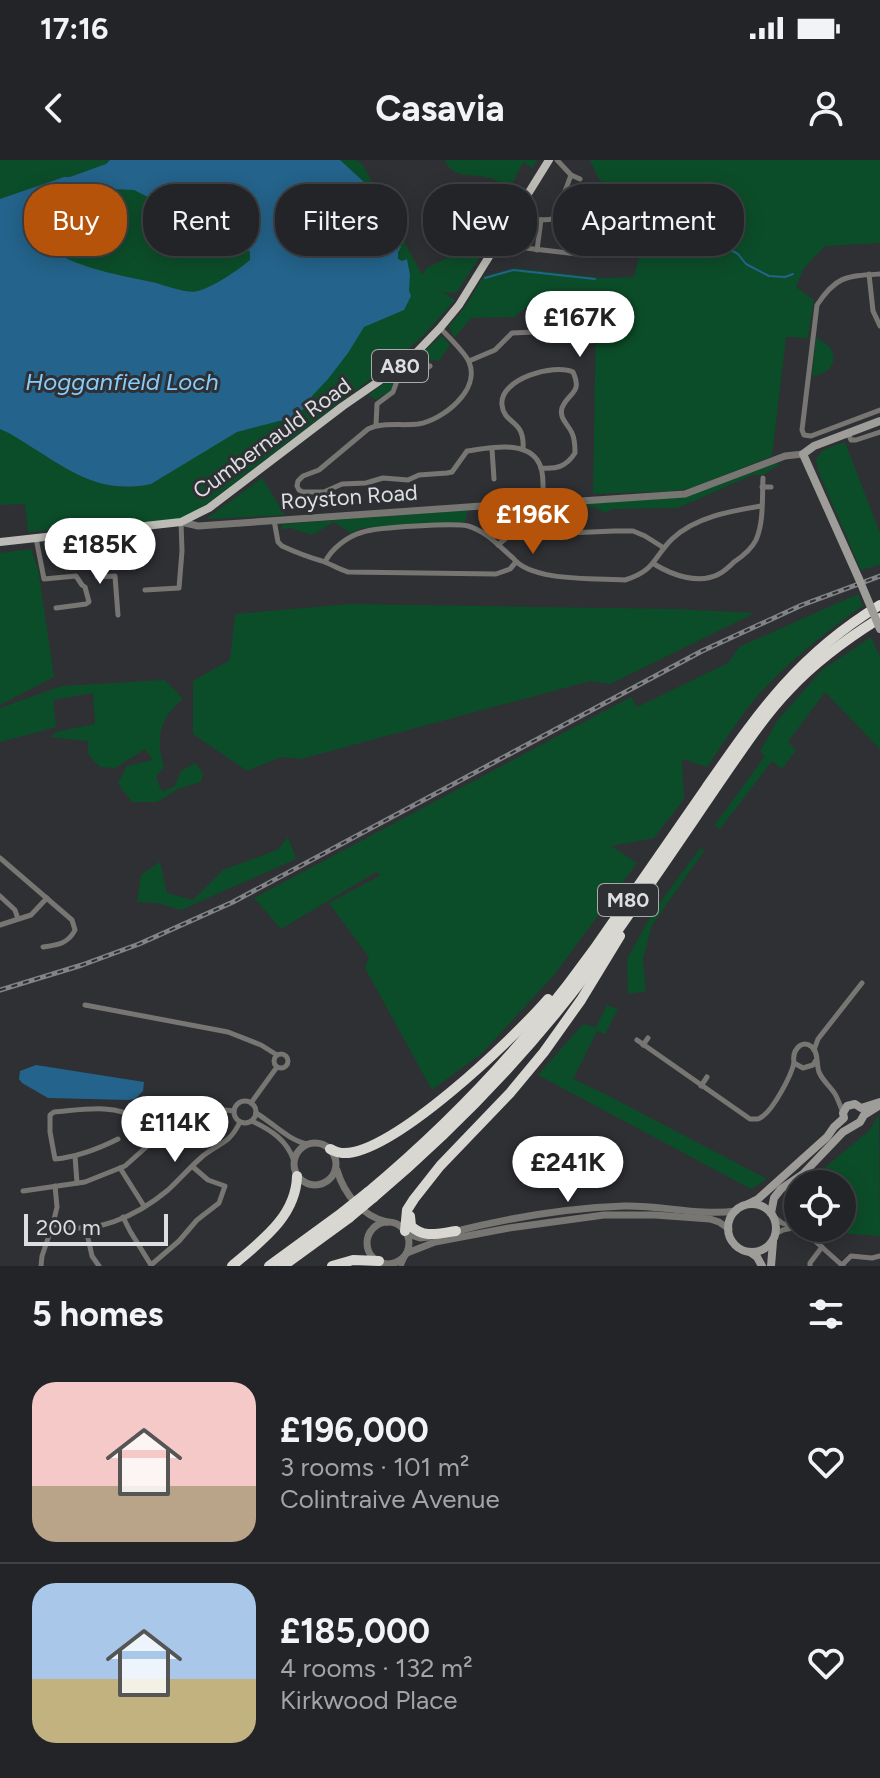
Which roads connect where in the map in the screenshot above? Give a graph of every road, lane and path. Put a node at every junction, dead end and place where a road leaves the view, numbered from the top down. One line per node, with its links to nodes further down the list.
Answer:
1 (549, 160): 5 (main road, Cumbernauld Road / A80)
2 (557, 160): 3 (street)
3 (571, 175): 4 (street); 6 (street)
4 (580, 179)
5 (533, 184)
6 (568, 184)
7 (537, 219): 8 (street)
8 (541, 220): 9 (street); 9 (street)
9 (537, 250)
10 (489, 256): 14 (main road, Cumbernauld Road / A80)
11 (869, 274): 12 (street); 13 (street); 18 (street)
12 (880, 274)
13 (880, 326)
14 (440, 328): 16 (street); 35 (main road, Cumbernauld Road / A80)
15 (592, 341): 16 (street)
16 (469, 361): 20 (street)
17 (430, 366): 20 (street)
18 (880, 410)
19 (880, 421): 22 (main road)
20 (376, 425): 24 (street)
21 (880, 432): 22 (street)
22 (848, 433): 25 (main road)
23 (523, 448): 24 (street); 26 (street); 26 (street)
24 (492, 449): 28 (street)
25 (803, 454): 31 (street); 53 (main road, bridge)
26 (541, 468): 31 (street)
27 (763, 478): 29 (street)
28 (494, 479)
29 (762, 487): 30 (street); 32 (street)
30 (771, 487)
31 (547, 502): 33 (street); 34 (street)
32 (761, 506): 44 (street); 47 (street)
33 (537, 507): 34 (street); 36 (street, Royston Road)
34 (544, 514): 40 (street)
35 (194, 517): 37 (main road, Cumbernauld Road / A80); 38 (street, Royston Road)
36 (274, 520): 38 (street, Royston Road); 45 (street)
37 (181, 522): 38 (street, Royston Road); 39 (main road, Cumbernauld Road / A80); 48 (street)
38 (211, 524)
39 (92, 531): 41 (main road, Cumbernauld Road / A80); 51 (street)
40 (544, 532): 43 (street); 44 (street)
41 (36, 538): 42 (main road, Cumbernauld Road / A80); 50 (street)
42 (0, 542)
43 (498, 545): 45 (street); 46 (street)
44 (664, 548): 47 (street)
45 (325, 562): 46 (street)
46 (516, 562): 47 (street)
47 (654, 564)
48 (145, 590)
49 (880, 605): 56 (highway, M80)
50 (56, 608)
51 (118, 615)
52 (880, 618): 55 (highway, M80)
53 (880, 629)
54 (0, 858): 58 (street)
55 (666, 859): 103 (highway, M80); 104 (highway)
56 (638, 885): 91 (highway); 103 (highway, M80)
57 (0, 896): 59 (street)
58 (47, 898): 59 (street); 61 (street)
59 (18, 919): 60 (street)
60 (0, 925)
61 (43, 947)
62 (862, 983): 65 (street)
63 (85, 1005): 68 (street)
64 (648, 1038): 76 (street)
65 (818, 1039): 66 (street); 67 (street)
66 (807, 1045): 67 (street); 69 (street)
67 (814, 1050): 70 (street)
68 (277, 1055): 71 (street); 71 (street)
69 (794, 1060): 72 (street); 75 (street)
70 (816, 1060): 72 (street); 73 (street)
71 (277, 1067): 78 (street)
72 (805, 1068): 73 (street); 75 (street)
73 (820, 1074): 77 (street)
74 (707, 1077): 76 (street)
75 (790, 1077): 76 (street)
76 (701, 1086)
77 (836, 1095): 80 (street); 84 (street)
78 (251, 1103): 81 (street); 83 (street)
79 (880, 1103): 82 (main road)
80 (850, 1105): 82 (main road); 84 (main road)
81 (234, 1111): 86 (street); 88 (street)
82 (862, 1112): 87 (main road)
83 (256, 1113): 85 (street); 90 (street)
84 (843, 1116): 87 (main road); 105 (main road)
85 (252, 1121): 86 (street); 93 (street)
86 (240, 1122): 94 (street)
87 (854, 1125): 109 (main road)
88 (157, 1137): 92 (street); 95 (street)
89 (118, 1139): 92 (street)
90 (307, 1144): 91 (street); 93 (street)
91 (330, 1149): 96 (street)
92 (75, 1156): 98 (street)
93 (294, 1161): 97 (street)
94 (193, 1167): 106 (street); 111 (street)
95 (120, 1168): 98 (street); 106 (street)
96 (336, 1168): 99 (street); 102 (street)
97 (297, 1176): 99 (street); 130 (highway)
98 (77, 1183): 100 (street)
99 (321, 1185): 102 (street)
100 (55, 1186): 101 (street); 113 (street)
101 (23, 1191)
102 (348, 1193): 108 (street)
103 (371, 1195): 110 (highway, M80, bridge)
104 (414, 1199): 118 (highway); 119 (highway)
105 (748, 1204): 107 (main road); 109 (main road)
106 (144, 1206): 111 (street)
107 (736, 1211): 116 (main road); 118 (street)
108 (364, 1212): 112 (street); 120 (street)
109 (772, 1214): 114 (street); 121 (main road)
110 (346, 1215): 131 (highway, M80); 132 (highway, M80)
111 (123, 1217): 115 (street)
112 (388, 1223): 119 (street); 120 (street)
113 (53, 1224): 115 (street); 128 (street)
114 (784, 1224)
115 (86, 1229): 129 (street)
116 (729, 1229): 124 (main road); 125 (street)
117 (784, 1230): 121 (street)
118 (456, 1231): 119 (street)
119 (407, 1233): 125 (street)
120 (368, 1235): 127 (street)
121 (774, 1236): 124 (main road); 136 (main road)
122 (816, 1242): 123 (street)
123 (822, 1247): 137 (street); 138 (street)
124 (749, 1251): 135 (main road)
125 (406, 1255): 127 (street); 134 (street)
126 (880, 1256): 138 (street)
127 (381, 1263): 133 (highway)
128 (41, 1266)
129 (99, 1266)
130 (232, 1266)
131 (269, 1266)
132 (283, 1266)
133 (332, 1266)
134 (401, 1266)
135 (762, 1266)
136 (771, 1266)
137 (810, 1266)
138 (843, 1266)

